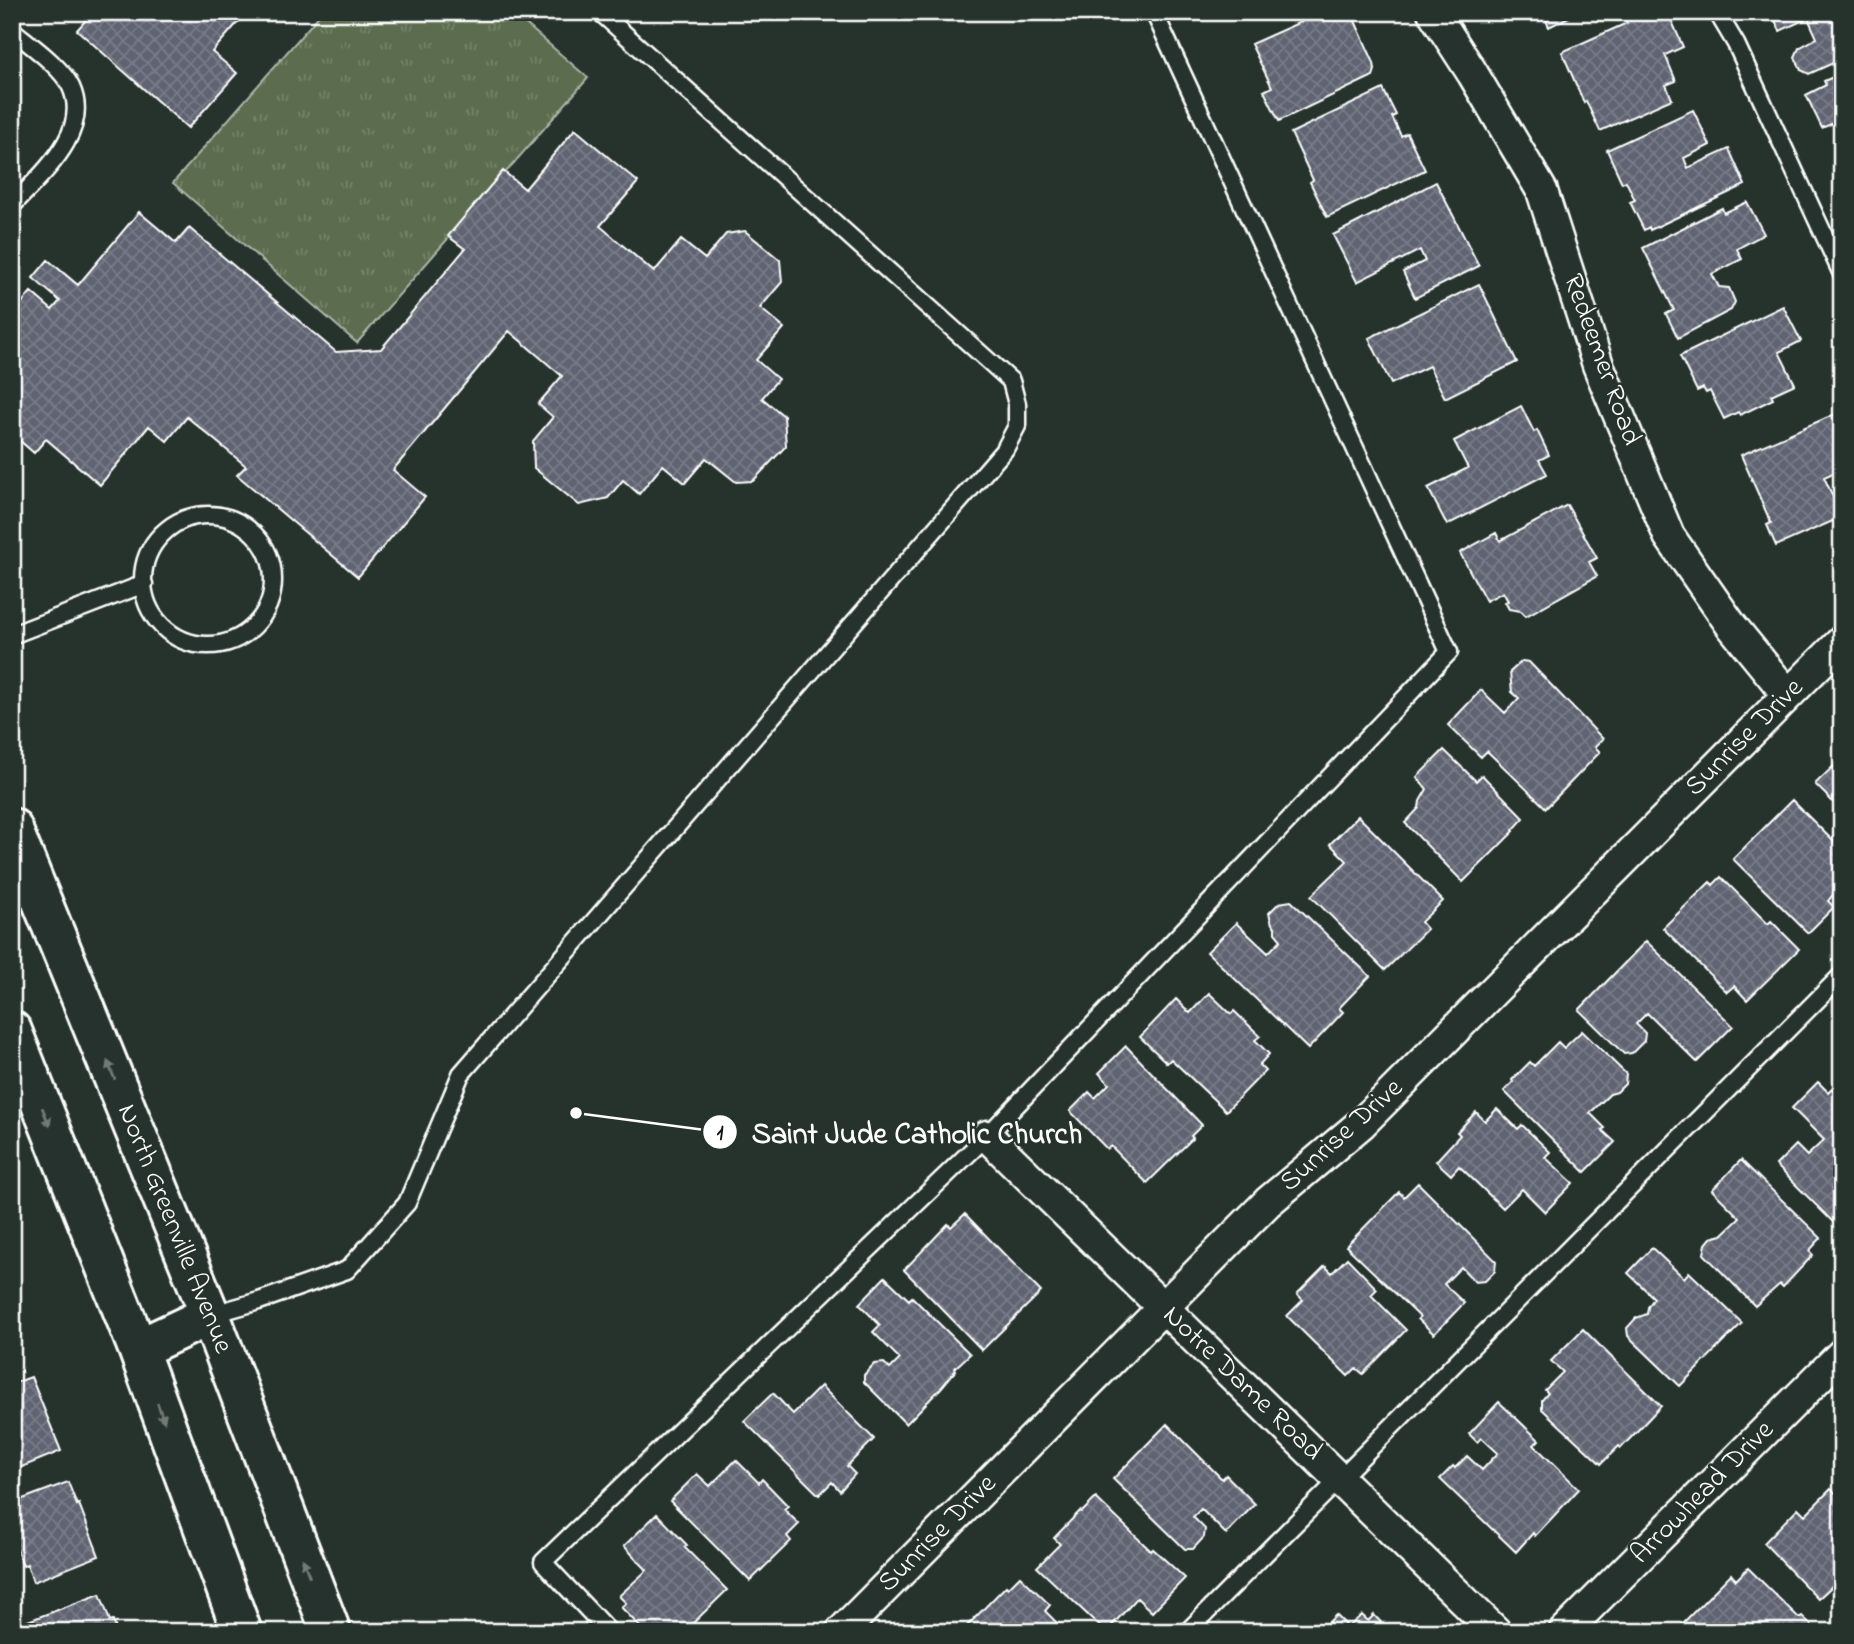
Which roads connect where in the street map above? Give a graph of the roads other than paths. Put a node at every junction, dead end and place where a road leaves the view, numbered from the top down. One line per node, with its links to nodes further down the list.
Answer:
1 (600, 12): 17 (lane)
2 (1154, 12): 15 (lane)
3 (1433, 12): 11 (street, Redeemer Road)
4 (1717, 12): 7 (lane)
5 (12, 30): 6 (lane)
6 (12, 206)
7 (1842, 274)
8 (144, 584): 8 (lane); 9 (lane)
9 (12, 635)
10 (1842, 641): 11 (street, Sunrise Drive)
11 (1788, 695): 16 (street, Sunrise Drive)
12 (12, 828): 17 (main road, North Greenville Avenue, one-way to 12)
13 (1842, 975): 20 (lane)
14 (12, 1031): 18 (main road, one-way to 18)
15 (987, 1136): 16 (street, Notre Dame Road); 23 (lane)
16 (1163, 1308): 20 (street, Notre Dame Road); 24 (street, Sunrise Drive)
17 (210, 1315): 18 (main road); 22 (main road, North Greenville Avenue, one-way to 17)
18 (138, 1349): 21 (main road, one-way to 21)
19 (1842, 1354): 27 (street, Arrowhead Drive)
20 (1339, 1478): 25 (lane); 26 (street, Notre Dame Road)
21 (242, 1632)
22 (331, 1632)
23 (609, 1632)
24 (841, 1632)
25 (1187, 1632)
26 (1496, 1632)
27 (1564, 1632)

